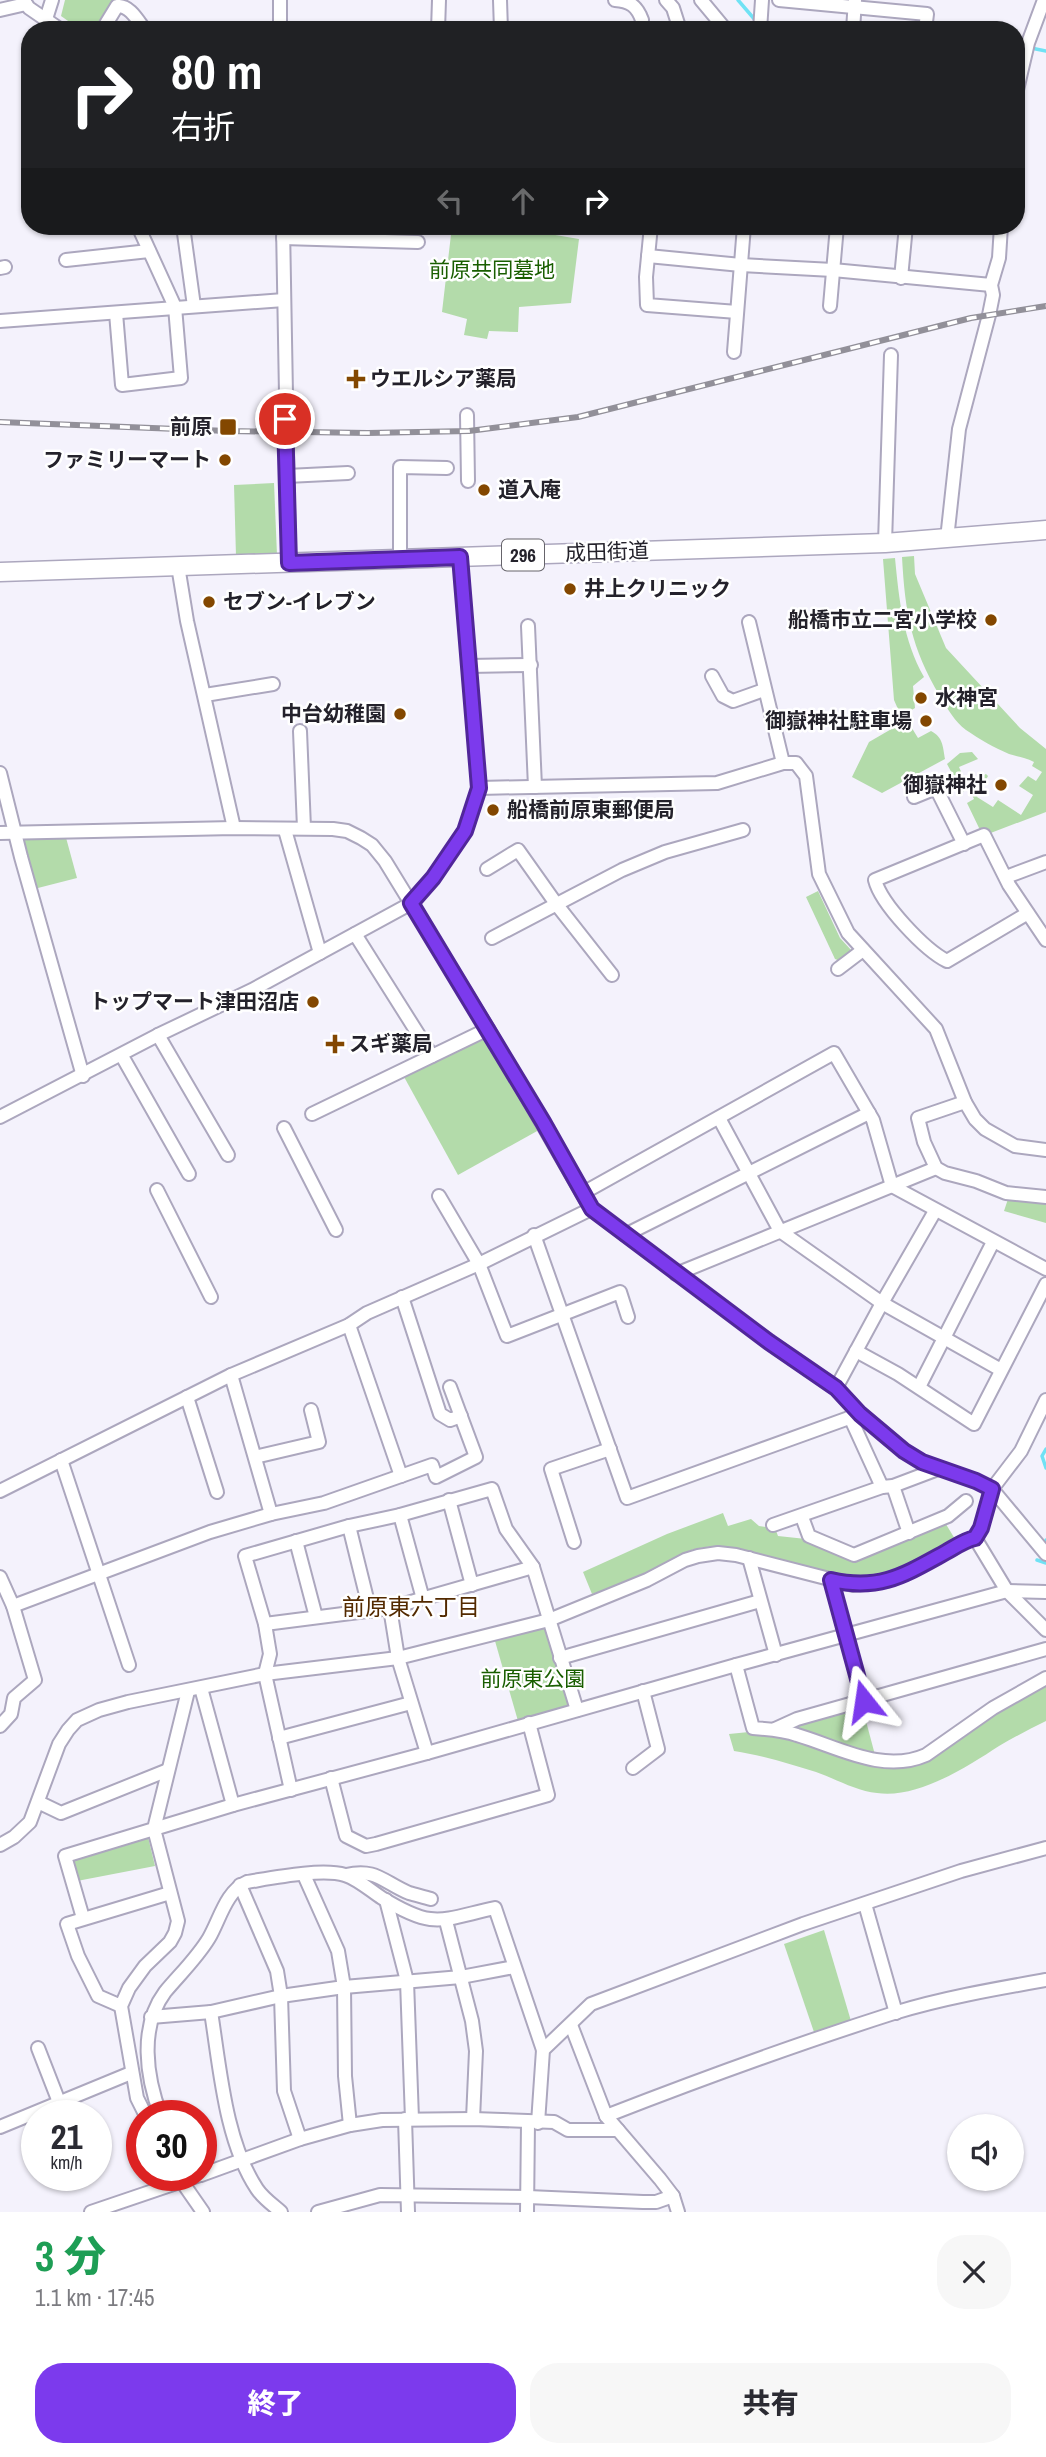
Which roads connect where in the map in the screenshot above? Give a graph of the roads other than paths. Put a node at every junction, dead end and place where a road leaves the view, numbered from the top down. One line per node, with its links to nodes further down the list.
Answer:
1 (52, 0): 14 (street)
2 (280, 0): 19 (street)
3 (439, 0): 20 (street)
4 (500, 0): 21 (street)
5 (615, 0): 15 (street)
6 (666, 0): 22 (street)
7 (701, 0): 23 (street)
8 (762, 0): 24 (street)
9 (779, 0): 12 (street)
10 (25, 2): 13 (street); 14 (street)
11 (1044, 2): 26 (street)
12 (855, 4): 25 (street)
13 (0, 10)
14 (46, 19): 16 (street)
15 (642, 20)
16 (49, 21)
17 (109, 21): 18 (street)
18 (138, 21)
19 (280, 21)
20 (438, 21)
21 (500, 21)
22 (677, 21)
23 (718, 21)
24 (761, 21)
25 (926, 21)
26 (1025, 58)
27 (142, 235): 37 (street)
28 (184, 235): 45 (street)
29 (283, 235): 44 (street)
30 (324, 235): 36 (street)
31 (650, 235): 38 (street)
32 (743, 235): 40 (street)
33 (836, 235): 41 (street)
34 (905, 235): 42 (street)
35 (1000, 235): 43 (street)
36 (418, 242)
37 (149, 251): 39 (street); 47 (street)
38 (648, 256): 40 (street); 48 (street)
39 (66, 260)
40 (741, 265): 41 (street); 48 (street)
41 (833, 270): 42 (street); 46 (street)
42 (901, 278): 43 (street)
43 (991, 285): 59 (street)
44 (284, 300): 45 (street); 56 (street)
45 (194, 306): 47 (street)
46 (830, 306)
47 (175, 307): 49 (street); 49 (street)
48 (737, 312): 51 (street)
49 (116, 313): 50 (street)
50 (0, 321)
51 (734, 352)
52 (891, 355): 60 (street)
53 (467, 415): 57 (street)
54 (447, 468): 62 (street)
55 (348, 473): 56 (street)
56 (287, 476): 63 (street)
57 (468, 481)
58 (1046, 530): 59 (highway, 成田街道 / 296)
59 (947, 539): 60 (highway, 成田街道 / 296)
60 (885, 543): 61 (highway, 成田街道 / 296)
61 (460, 557): 62 (highway, 成田街道 / 296); 69 (street)
62 (400, 559): 63 (highway, 成田街道 / 296)
63 (289, 563): 64 (highway, 成田街道 / 296)
64 (178, 566): 65 (highway, 成田街道 / 296); 73 (street)
65 (0, 572)
66 (749, 622): 72 (street)
67 (528, 626): 68 (street)
68 (531, 665): 69 (street); 77 (street)
69 (469, 666): 78 (street)
70 (712, 676): 72 (street)
71 (273, 684): 73 (street)
72 (764, 690): 75 (street)
73 (205, 695): 80 (street)
74 (300, 731): 81 (street)
75 (783, 763): 77 (street); 96 (street)
76 (0, 773): 84 (street)
77 (535, 787): 78 (street)
78 (479, 788): 90 (street)
79 (914, 797): 86 (street)
80 (234, 828): 82 (street); 84 (street)
81 (304, 828): 82 (street); 90 (street)
82 (285, 830): 97 (street)
83 (743, 830): 91 (street)
84 (14, 831): 85 (street); 104 (street)
85 (0, 833)
86 (964, 844): 89 (street); 92 (street)
87 (1046, 862): 89 (street)
88 (487, 869): 91 (street)
89 (1006, 877): 92 (street)
90 (411, 903): 93 (street); 100 (street)
91 (557, 905): 94 (street); 99 (street)
92 (1028, 913): 95 (street)
93 (355, 934): 97 (street); 103 (street)
94 (492, 938)
95 (1046, 940)
96 (863, 950): 98 (street); 105 (street)
97 (320, 953): 101 (street)
98 (838, 969)
99 (612, 975)
100 (488, 1029): 103 (street); 118 (street)
101 (158, 1035): 102 (street); 112 (street)
102 (122, 1056): 104 (street); 115 (street)
103 (432, 1056): 106 (street)
104 (83, 1076): 108 (street)
105 (965, 1102): 111 (street); 113 (street)
106 (312, 1114)
107 (869, 1114): 109 (street); 114 (street); 116 (street)
108 (0, 1118)
109 (719, 1118): 114 (street); 118 (street)
110 (284, 1128): 123 (street)
111 (1046, 1150)
112 (228, 1155)
113 (936, 1168): 116 (street); 120 (street)
114 (748, 1172): 124 (street); 126 (street)
115 (189, 1174)
116 (892, 1186): 122 (street); 124 (street)
117 (157, 1190): 132 (street)
118 (583, 1193): 121 (street)
119 (439, 1196): 128 (street)
120 (1046, 1197)
121 (592, 1209): 125 (street); 126 (street)
122 (935, 1211): 127 (street); 134 (street)
123 (336, 1230)
124 (780, 1231): 130 (street); 134 (street)
125 (534, 1235): 128 (street); 135 (street)
126 (625, 1235): 130 (street)
127 (993, 1242): 129 (street); 138 (street)
128 (479, 1264): 133 (street); 135 (street)
129 (1046, 1269)
130 (676, 1274): 144 (street)
131 (1046, 1284): 140 (street)
132 (211, 1297)
133 (402, 1297): 137 (street); 148 (street)
134 (882, 1303): 138 (street); 139 (street)
135 (563, 1313): 136 (street); 150 (street)
136 (628, 1317)
137 (349, 1325): 141 (street); 154 (street)
138 (943, 1338): 140 (street); 143 (street)
139 (856, 1351): 143 (street); 144 (street)
140 (1001, 1370): 143 (street)
141 (230, 1376): 145 (street); 151 (street)
142 (450, 1387): 148 (street)
143 (919, 1387)
144 (836, 1388): 149 (street)
145 (187, 1397): 152 (street); 158 (street)
146 (1046, 1400): 156 (street)
147 (311, 1410): 151 (street)
148 (461, 1416): 154 (street)
149 (855, 1416): 150 (street); 153 (street); 155 (street)
150 (610, 1449): 169 (street)
151 (255, 1457): 161 (street)
152 (61, 1460): 157 (street); 173 (street)
153 (938, 1469): 155 (street); 156 (street)
154 (401, 1476): 161 (street)
155 (887, 1487): 163 (street); 166 (street)
156 (992, 1489): 167 (street); 170 (street)
157 (0, 1491)
158 (217, 1492)
159 (449, 1500): 162 (street); 172 (street); 176 (street)
160 (966, 1501): 166 (street)
161 (271, 1514): 173 (street)
162 (400, 1515): 165 (street); 179 (street)
163 (802, 1517): 164 (street); 166 (street)
164 (774, 1525)
165 (349, 1526): 168 (street); 183 (street)
166 (909, 1534)
167 (975, 1538): 175 (street); 177 (street)
168 (296, 1541): 184 (street); 186 (street)
169 (574, 1542)
170 (1046, 1554)
171 (750, 1558): 175 (street); 180 (street); 185 (street)
172 (533, 1567): 176 (street); 185 (street)
173 (99, 1574): 181 (street); 193 (street)
174 (0, 1577): 181 (street)
175 (831, 1580): 188 (street)
176 (472, 1585): 179 (street)
177 (1007, 1591): 178 (street); 187 (street); 188 (street)
178 (1046, 1592)
179 (423, 1599): 182 (street)
180 (760, 1601): 190 (street); 192 (street)
181 (13, 1606): 203 (street)
182 (390, 1608): 183 (street); 191 (street)
183 (370, 1611): 184 (street)
184 (316, 1617): 186 (street)
185 (549, 1620): 191 (street); 192 (street)
186 (265, 1624): 195 (street)
187 (1046, 1630)
188 (846, 1634): 190 (street); 199 (street)
189 (1046, 1649): 199 (street)
190 (776, 1655): 194 (street)
191 (398, 1658): 195 (street); 200 (street)
192 (560, 1658): 201 (street)
193 (129, 1665)
194 (736, 1665): 198 (street); 204 (street)
195 (265, 1674): 197 (street); 205 (street)
196 (1046, 1678): 204 (street)
197 (195, 1690): 208 (street); 211 (street); 212 (street)
198 (643, 1691): 201 (street); 207 (street)
199 (864, 1701): 204 (street)
200 (411, 1703): 205 (street); 206 (street)
201 (577, 1710): 202 (street)
202 (529, 1723): 206 (street); 209 (street)
203 (0, 1726)
204 (775, 1729)
205 (279, 1738): 210 (street)
206 (427, 1753): 209 (street)
207 (633, 1768)
208 (168, 1770): 211 (street); 213 (street)
209 (331, 1778): 210 (street)
210 (291, 1790): 212 (street)
211 (38, 1802): 214 (street)
212 (233, 1805): 213 (street)
213 (154, 1829): 219 (street); 223 (street)
214 (0, 1845)
215 (1046, 1848): 222 (street)
216 (304, 1875): 217 (street); 218 (street); 229 (street)
217 (346, 1875): 220 (street); 221 (street)
218 (240, 1885): 230 (street); 234 (street)
219 (170, 1893): 223 (street); 231 (street)
220 (431, 1899)
221 (386, 1900): 224 (street); 228 (street)
222 (865, 1903): 233 (street); 235 (street)
223 (83, 1918): 231 (street)
224 (446, 1921): 225 (street); 226 (street)
225 (514, 1967): 226 (street); 237 (street)
226 (461, 1977): 228 (street); 246 (street)
227 (1046, 1980): 233 (street)
228 (407, 1981): 229 (street); 245 (street)
229 (344, 1987): 230 (street); 248 (street)
230 (281, 1996): 232 (street); 251 (street)
231 (121, 2006): 238 (street)
232 (211, 2012): 234 (street); 252 (street)
233 (896, 2013): 243 (street)
234 (151, 2017): 242 (street)
235 (570, 2025): 237 (street); 243 (street)
236 (37, 2048): 239 (street)
237 (543, 2050): 247 (street)
238 (131, 2073): 240 (street); 241 (street)
239 (59, 2100)
240 (65, 2100)
241 (138, 2100)
242 (155, 2100)
243 (606, 2116): 250 (street)
244 (21, 2118): 249 (street)
245 (409, 2119): 246 (street); 248 (street); 256 (street)
246 (473, 2119): 247 (street)
247 (533, 2123): 250 (street); 258 (street)
248 (350, 2125): 251 (street)
249 (0, 2127)
250 (618, 2130): 257 (street)
251 (300, 2140): 252 (street)
252 (242, 2160): 253 (street); 261 (street)
253 (217, 2169)
254 (146, 2191): 259 (street)
255 (189, 2191): 260 (street)
256 (409, 2194): 258 (street); 262 (street); 263 (street)
257 (673, 2196): 258 (street); 265 (street)
258 (528, 2197): 264 (street)
259 (91, 2212)
260 (203, 2212)
261 (281, 2212)
262 (318, 2212)
263 (408, 2212)
264 (527, 2212)
265 (678, 2212)

